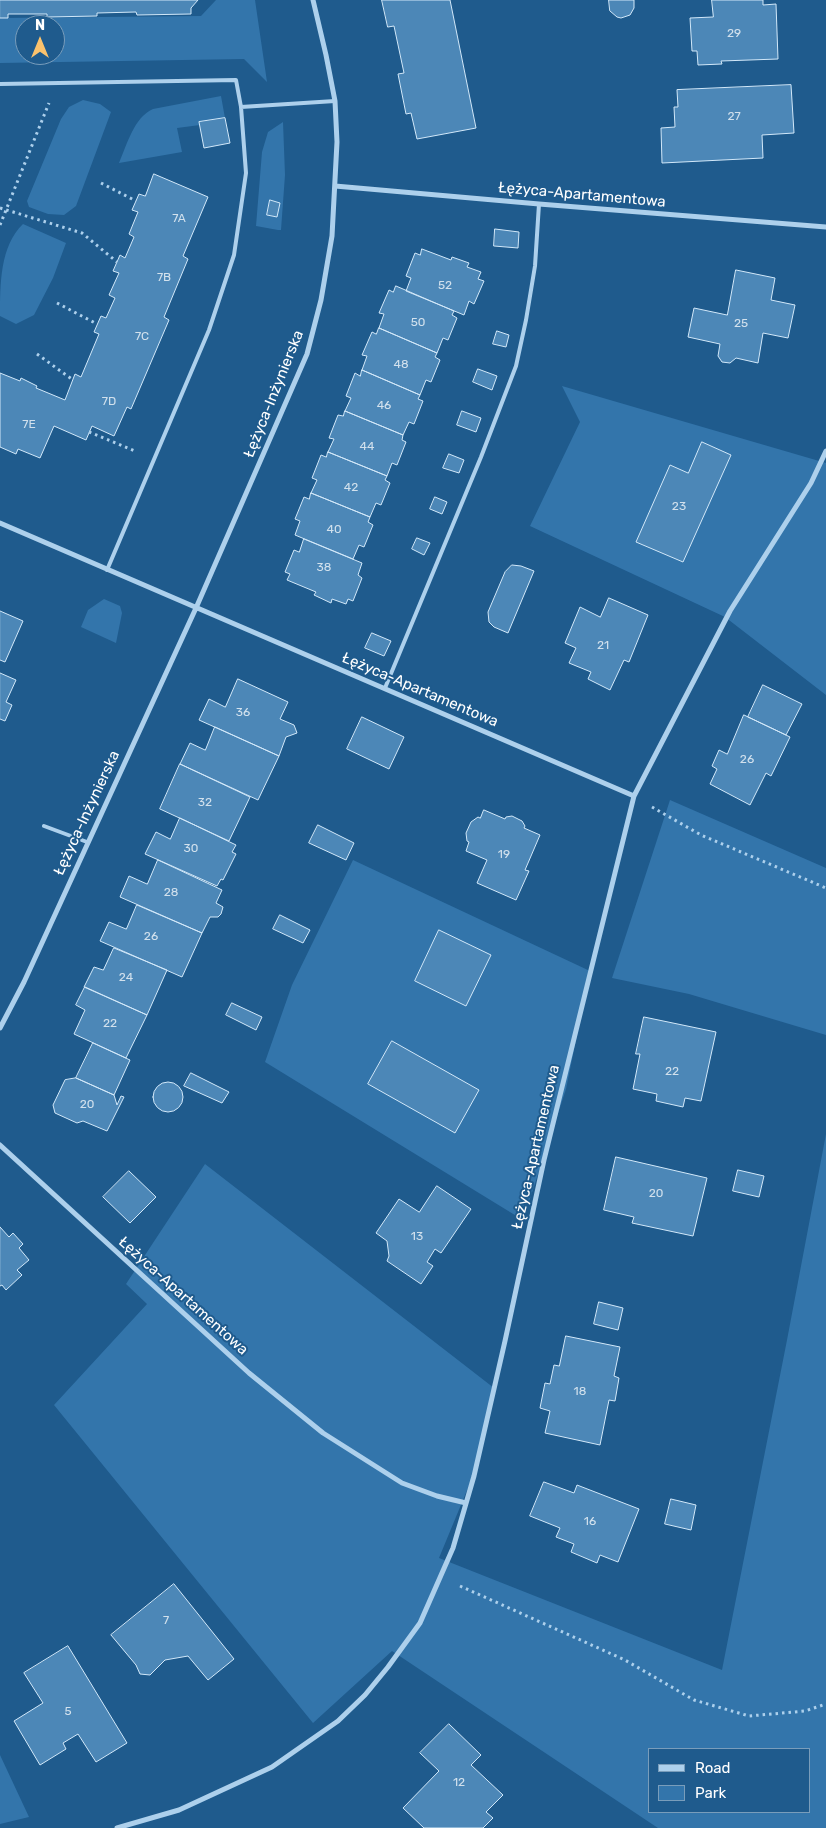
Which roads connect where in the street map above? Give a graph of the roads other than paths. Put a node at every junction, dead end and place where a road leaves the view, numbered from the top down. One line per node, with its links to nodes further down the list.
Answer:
1 (313, 0): 3 (street, Łężyca-Inżynierska)
2 (0, 84): 4 (lane)
3 (335, 101): 4 (lane); 5 (street, Łężyca-Inżynierska)
4 (241, 108): 10 (lane)
5 (336, 186): 6 (street, Łężyca-Apartamentowa); 11 (street, Łężyca-Inżynierska)
6 (539, 204): 7 (street, Łężyca-Apartamentowa); 12 (lane)
7 (826, 227)
8 (826, 450): 13 (street, Łężyca-Apartamentowa)
9 (0, 523): 10 (street)
10 (107, 570): 11 (street)
11 (196, 608): 12 (street, Łężyca-Apartamentowa); 15 (street, Łężyca-Inżynierska)
12 (385, 688): 13 (street, Łężyca-Apartamentowa)
13 (634, 796): 18 (street, Łężyca-Apartamentowa)
14 (44, 826): 15 (lane)
15 (87, 842): 16 (street, Łężyca-Inżynierska)
16 (0, 1028)
17 (0, 1145): 18 (street, Łężyca-Apartamentowa)
18 (466, 1503): 19 (street, Łężyca-Apartamentowa)
19 (117, 1828)

